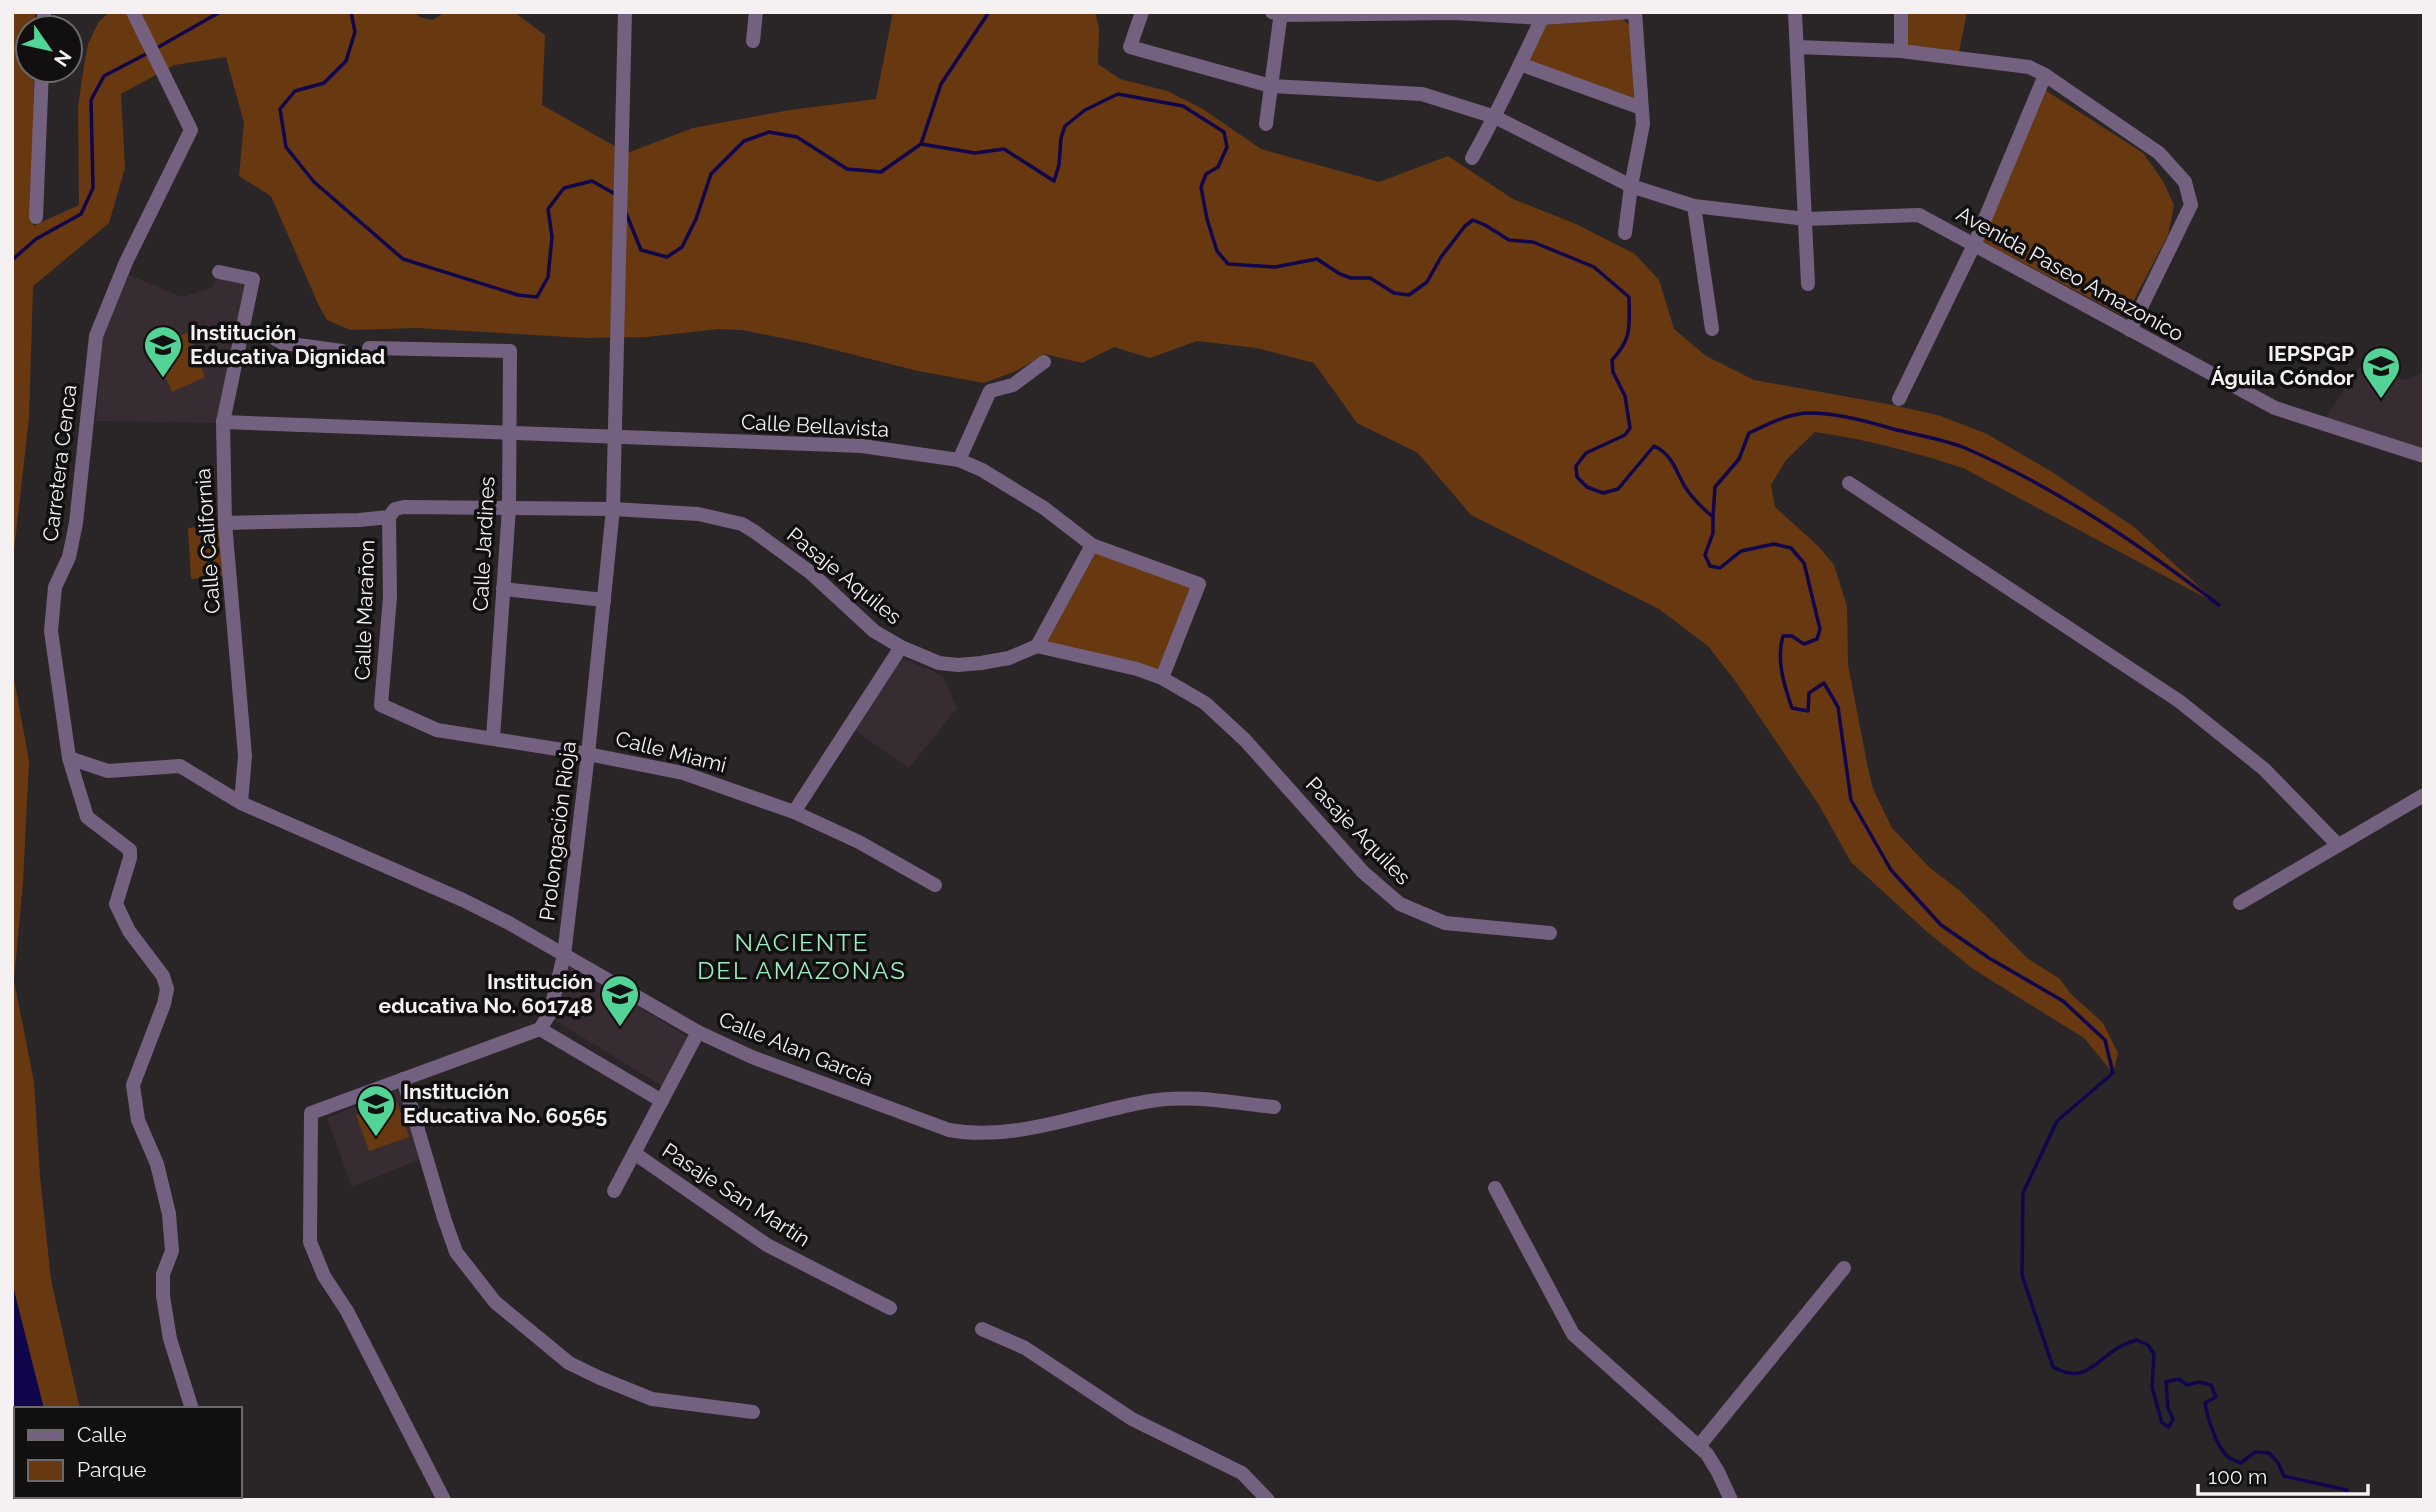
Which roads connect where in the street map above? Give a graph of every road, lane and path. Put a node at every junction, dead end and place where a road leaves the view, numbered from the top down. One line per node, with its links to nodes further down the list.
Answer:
1 (133, 12): 56 (street, Carretera Cenca)
2 (625, 12): 39 (street, Prolongación Rioja)
3 (756, 12): 11 (street)
4 (1142, 12): 17 (street, Avenida Paseo Amazonico)
5 (1630, 12): 10 (street)
6 (1635, 12): 18 (street)
7 (1795, 12): 12 (street)
8 (1901, 12): 13 (street)
9 (1278, 13): 10 (street); 17 (street)
10 (1542, 15): 14 (street)
11 (753, 41)
12 (1797, 47): 13 (street); 25 (street)
13 (1901, 51): 15 (street)
14 (1520, 64): 18 (street); 19 (street)
15 (2045, 75): 27 (street); 31 (street)
16 (41, 84): 24 (street)
17 (1271, 86): 19 (street, Avenida Paseo Amazonico); 20 (street)
18 (1642, 108): 22 (street)
19 (1495, 117): 21 (street); 22 (street, Avenida Paseo Amazonico)
20 (1266, 124)
21 (1472, 158)
22 (1631, 186): 23 (street, Avenida Paseo Amazonico); 26 (street)
23 (1694, 206): 25 (street, Avenida Paseo Amazonico); 30 (street)
24 (36, 217)
25 (1806, 219): 27 (street, Avenida Paseo Amazonico); 29 (street)
26 (1625, 233)
27 (1974, 246): 31 (street, Avenida Paseo Amazonico); 36 (street)
28 (219, 272): 32 (street, Calle California)
29 (1808, 284)
30 (1713, 329)
31 (2130, 330): 40 (street, Avenida Paseo Amazonico)
32 (241, 333): 34 (street); 37 (street, Calle California)
33 (369, 348): 38 (street, Calle Jardines)
34 (342, 351)
35 (1044, 362): 41 (street)
36 (1899, 399)
37 (223, 422): 38 (street, Calle Bellavista); 46 (street, Calle California)
38 (509, 434): 39 (street, Calle Bellavista); 43 (street, Calle Jardines)
39 (614, 438): 41 (street, Calle Bellavista); 44 (street, Prolongación Rioja)
40 (2424, 456)
41 (959, 460): 47 (street, Calle Bellavista)
42 (1849, 483): 60 (street)
43 (509, 508): 44 (street, Pasaje Aquiles); 45 (street, Pasaje Aquiles); 48 (street, Calle Jardines)
44 (613, 509): 49 (street, Prolongación Rioja); 51 (street, Pasaje Aquiles)
45 (387, 520): 46 (street, Pasaje Aquiles); 53 (street, Calle Marañon)
46 (225, 523): 58 (street, Calle California)
47 (1092, 545): 50 (street); 52 (street, Calle Bellavista)
48 (503, 589): 49 (street); 54 (street, Calle Jardines)
49 (604, 600): 55 (street, Prolongación Rioja)
50 (1037, 646): 51 (street, Pasaje Aquiles); 52 (street, Pasaje Aquiles)
51 (901, 647): 59 (street)
52 (1162, 678): 63 (street, Pasaje Aquiles)
53 (382, 705): 54 (street, Calle Miami)
54 (493, 738): 55 (street, Calle Miami)
55 (588, 754): 59 (street, Calle Miami); 64 (street, Prolongación Rioja)
56 (69, 758): 58 (street, Calle Alan García); 76 (street, Carretera Cenca)
57 (2424, 795): 60 (street)
58 (242, 803): 64 (street, Calle Alan García)
59 (794, 812): 61 (street, Calle Miami)
60 (2338, 845): 62 (street)
61 (935, 885)
62 (2240, 904)
63 (1549, 933)
64 (564, 955): 65 (street, Prolongación Rioja); 66 (street, Calle Alan García)
65 (540, 1029): 67 (street); 68 (street)
66 (698, 1032): 68 (street); 69 (street, Calle Alan García)
67 (403, 1079): 77 (street); 79 (street)
68 (662, 1101): 70 (street)
69 (1274, 1107)
70 (634, 1153): 72 (street); 74 (street, Pasaje San Martín)
71 (1495, 1188): 78 (street)
72 (614, 1191)
73 (1844, 1268): 78 (street)
74 (890, 1308)
75 (982, 1329): 80 (street)
76 (191, 1407)
77 (753, 1412)
78 (1699, 1446): 81 (street)
79 (444, 1500)
80 (1268, 1500)
81 (1731, 1500)

